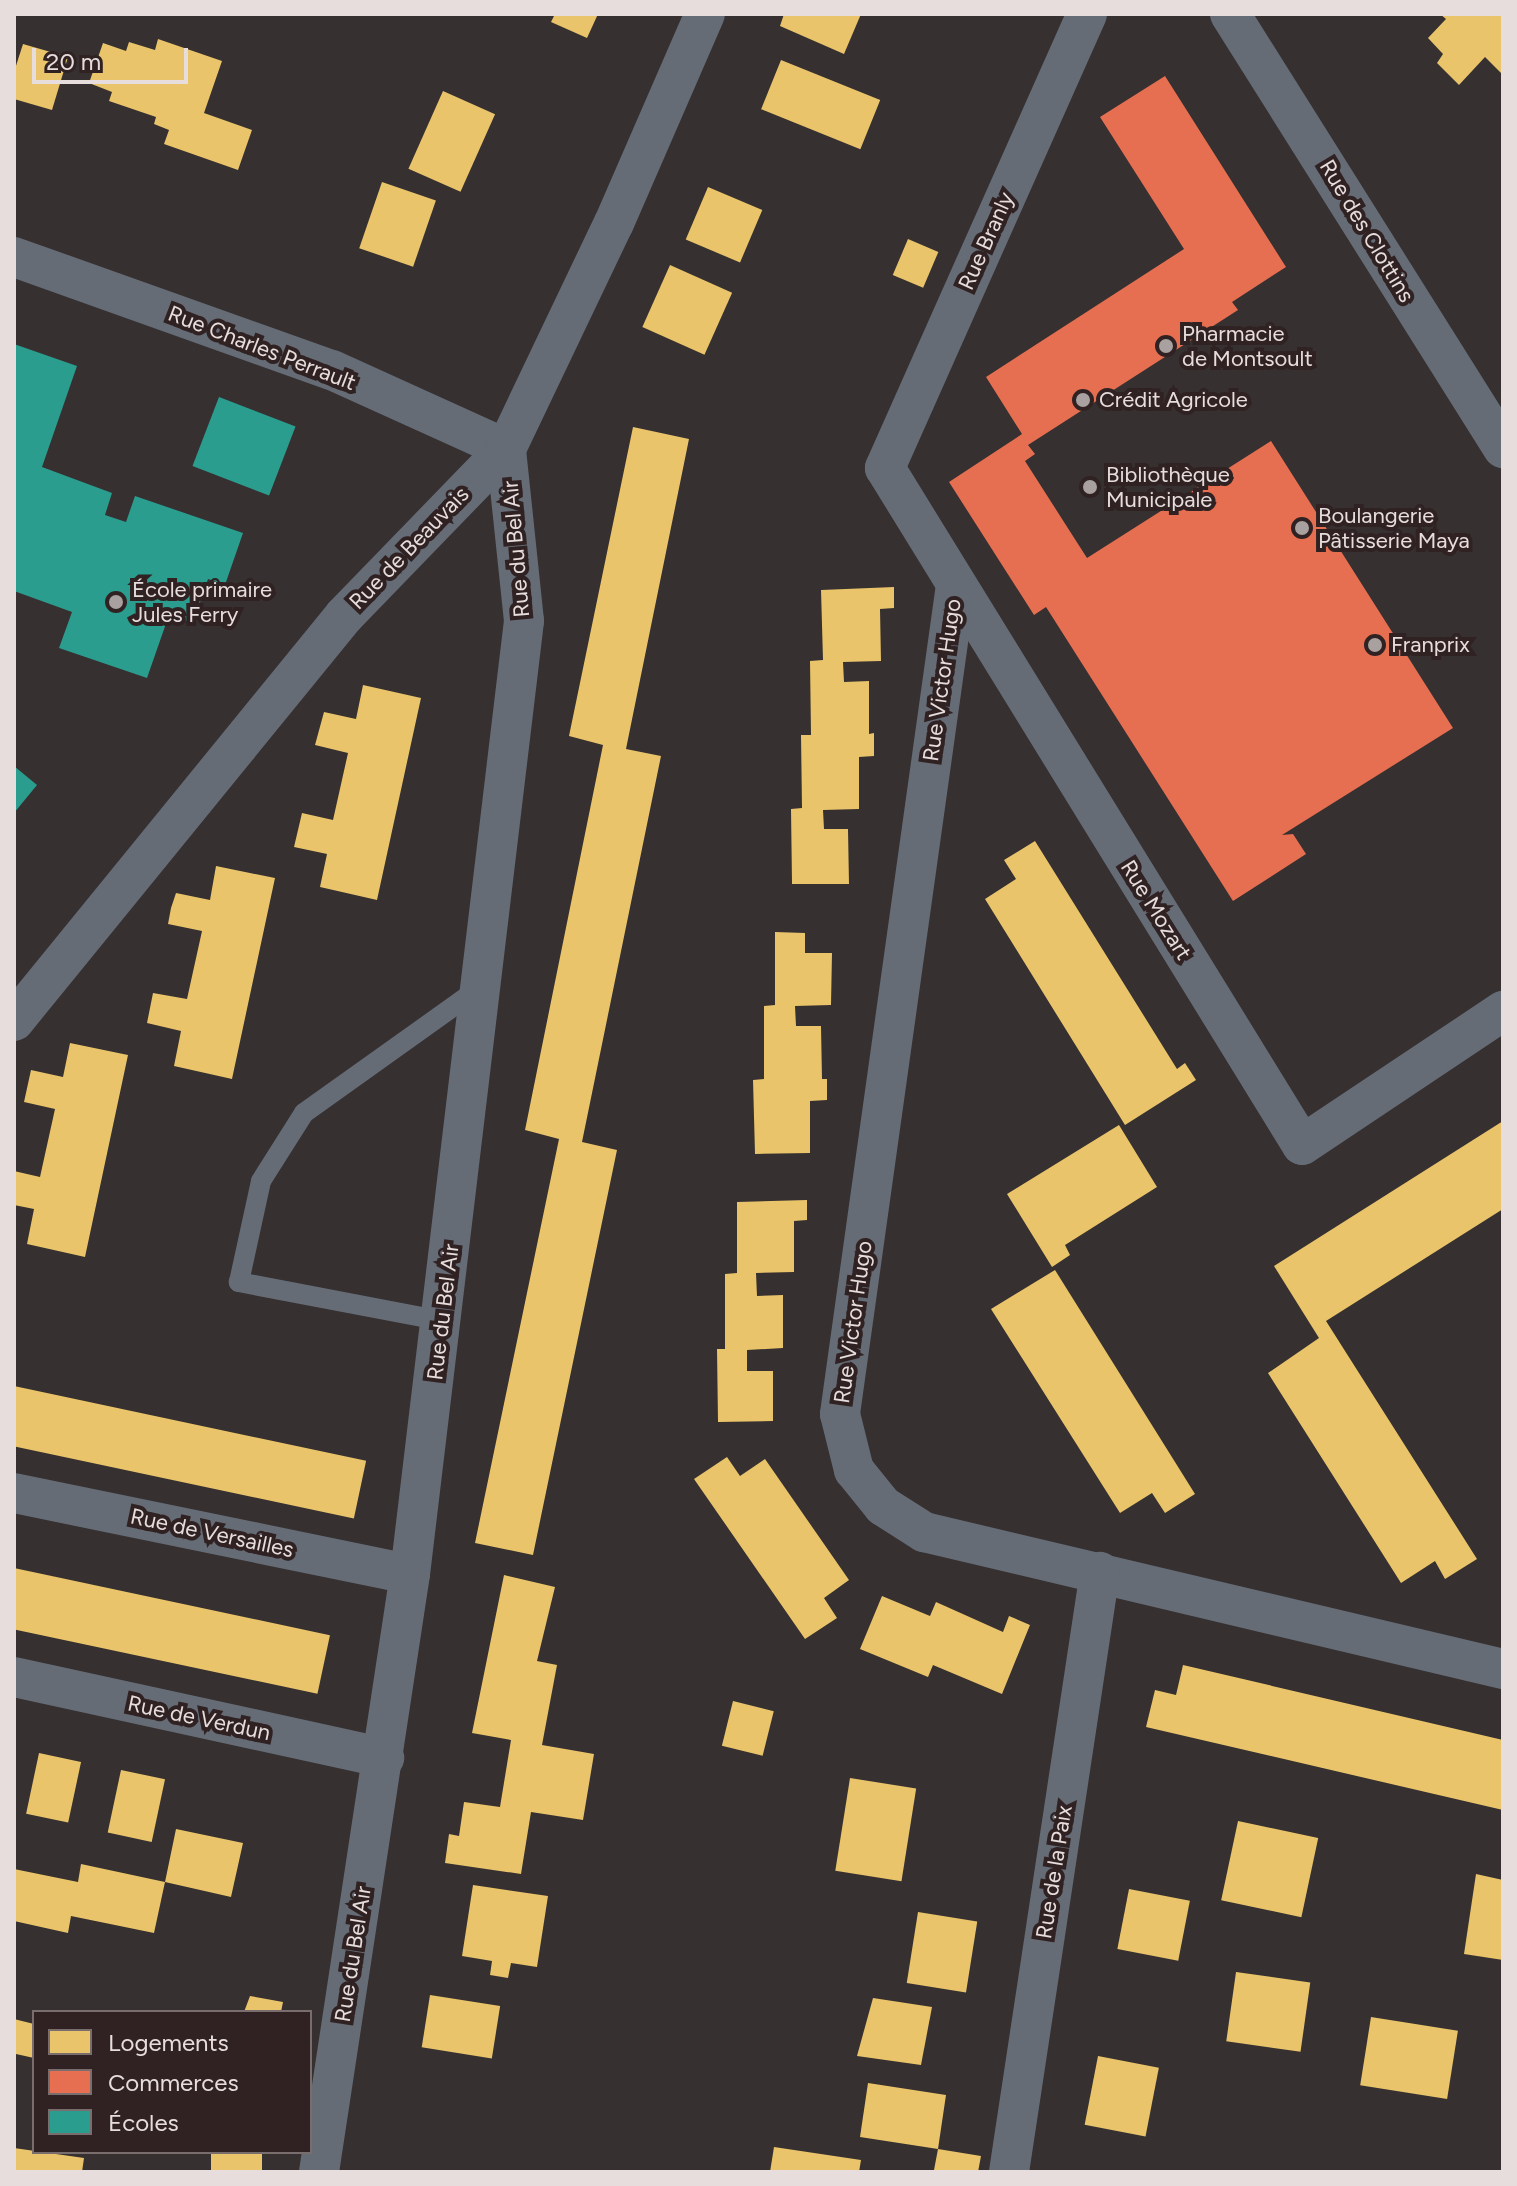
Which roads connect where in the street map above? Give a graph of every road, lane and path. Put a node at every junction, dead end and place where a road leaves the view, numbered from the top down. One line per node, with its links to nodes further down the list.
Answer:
1 (705, 14): 6 (street, Rue de Beauvais)
2 (1087, 14): 7 (street, Rue Branly)
3 (1230, 14): 5 (street, Rue des Clottins)
4 (14, 257): 6 (street, Rue Charles Perrault)
5 (1503, 448)
6 (506, 449): 9 (street, Rue du Bel Air); 11 (street, Rue de Beauvais)
7 (885, 468): 8 (street, Rue Mozart)
8 (956, 585): 10 (street, Rue Mozart); 14 (street, Rue Victor Hugo)
9 (481, 987): 12 (street, Rue du Bel Air); 12 (lane)
10 (1503, 1011)
11 (14, 1021)
12 (443, 1321): 15 (street, Rue du Bel Air)
13 (14, 1493): 15 (street, Rue de Versailles)
14 (1100, 1572): 16 (street, Rue Victor Hugo); 20 (street, Rue de la Paix)
15 (410, 1574): 18 (street, Rue du Bel Air)
16 (1503, 1669)
17 (14, 1677): 18 (street, Rue de Verdun)
18 (384, 1758): 19 (street, Rue du Bel Air)
19 (319, 2172)
20 (1009, 2172)

